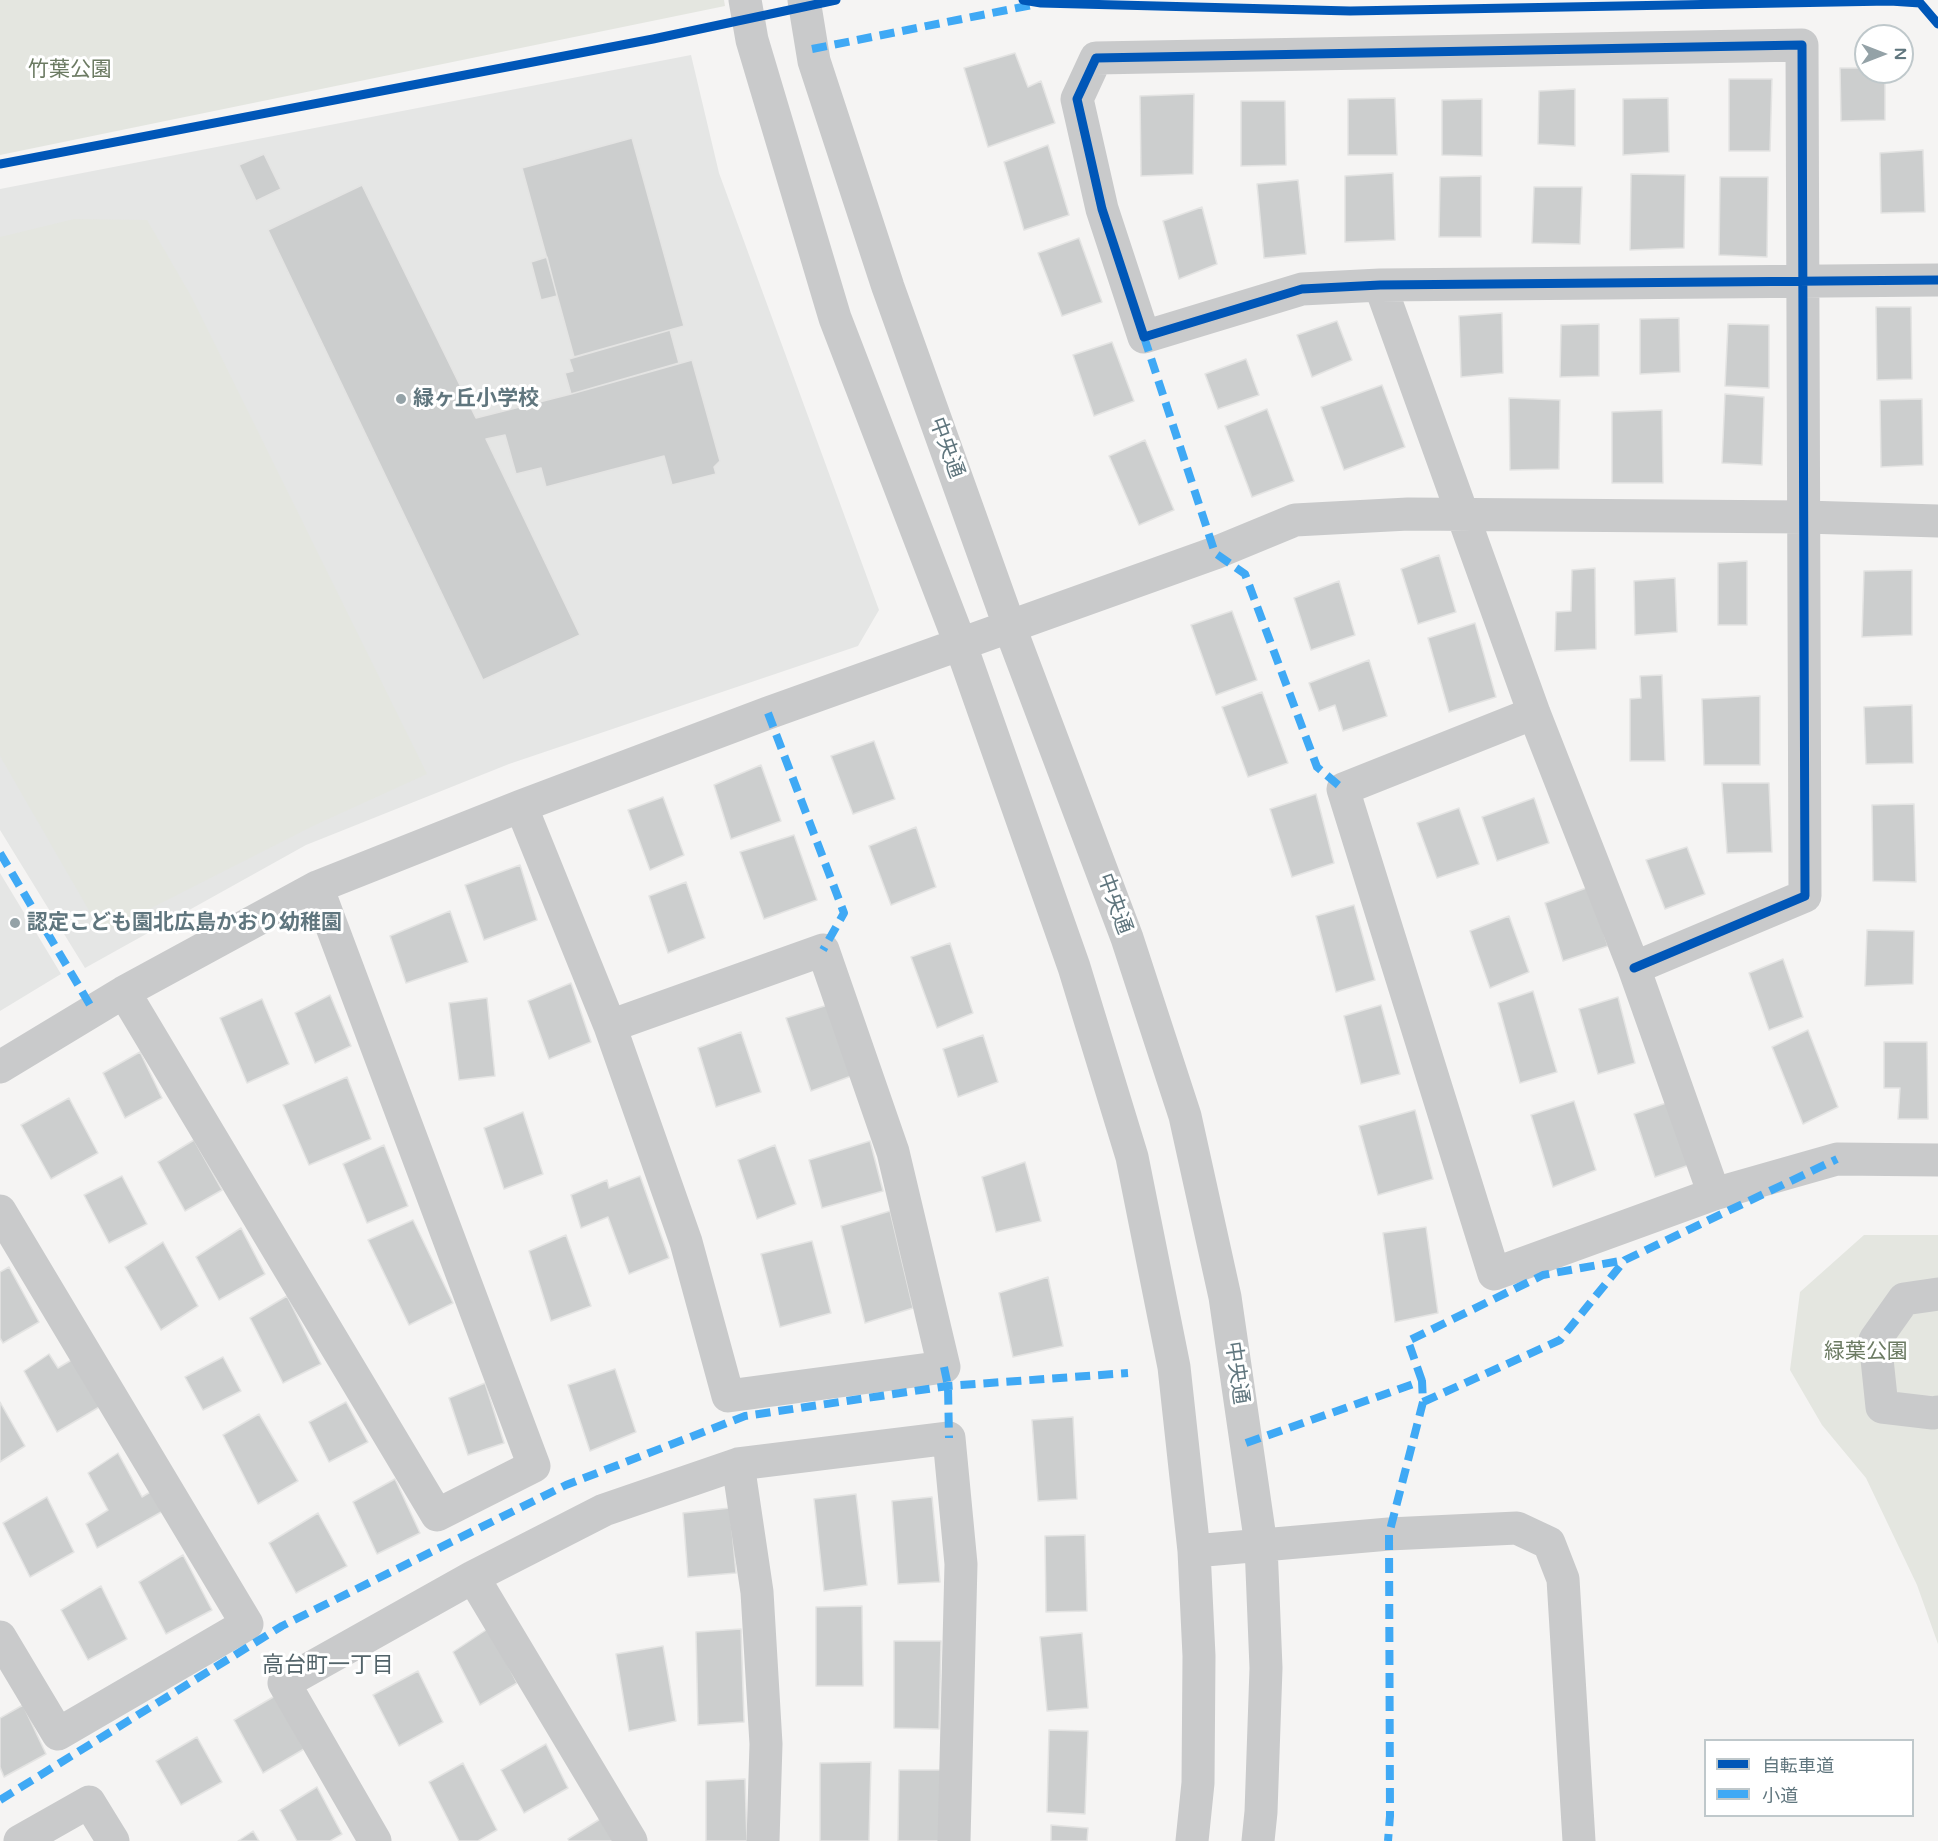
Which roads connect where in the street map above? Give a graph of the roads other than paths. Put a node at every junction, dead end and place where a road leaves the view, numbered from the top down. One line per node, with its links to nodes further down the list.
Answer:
1 (745, 0): 10 (street)
2 (804, 0): 9 (street, 中央通)
3 (1938, 280): 4 (street)
4 (1803, 282): 5 (street); 5 (street); 7 (street)
5 (1380, 285): 6 (street)
6 (1462, 515): 7 (street); 9 (street); 11 (street)
7 (1805, 517): 8 (street); 14 (street)
8 (1938, 521)
9 (1009, 625): 10 (street); 24 (street, 中央通)
10 (960, 643): 12 (street); 25 (street)
11 (1534, 713): 14 (street); 19 (street)
12 (521, 806): 13 (street); 16 (street)
13 (317, 887): 15 (street); 15 (street)
14 (1634, 968): 19 (street)
15 (124, 992): 17 (street)
16 (610, 1026): 16 (street)
17 (0, 1067)
18 (1938, 1160): 19 (street)
19 (1714, 1194)
20 (0, 1211): 27 (street)
21 (1938, 1294): 22 (street)
22 (1938, 1412)
23 (738, 1464): 26 (street); 32 (street); 33 (street)
24 (1261, 1545): 25 (street); 35 (street, 中央通); 36 (street)
25 (1194, 1551): 34 (street)
26 (473, 1577): 30 (street); 31 (street)
27 (0, 1637)
28 (20, 1841): 29 (street)
29 (113, 1841)
30 (375, 1841)
31 (631, 1841)
32 (763, 1841)
33 (954, 1841)
34 (1192, 1841)
35 (1258, 1841)
36 (1579, 1841)

